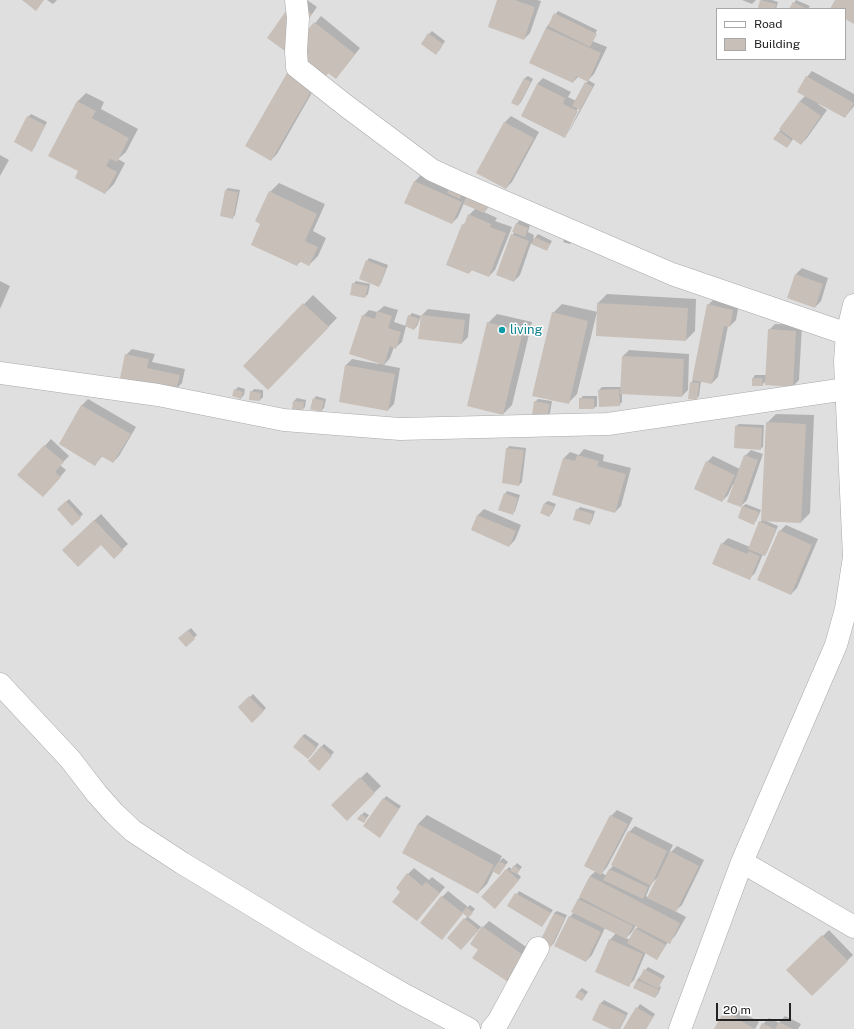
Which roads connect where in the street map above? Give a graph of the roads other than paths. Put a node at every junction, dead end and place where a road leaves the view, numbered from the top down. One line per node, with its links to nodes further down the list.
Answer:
1 (296, 0): 3 (street)
2 (854, 305): 3 (street)
3 (847, 334): 5 (street)
4 (0, 373): 5 (street)
5 (846, 389): 7 (street)
6 (0, 684): 10 (street)
7 (742, 862): 8 (street); 12 (street)
8 (854, 927)
9 (538, 948): 11 (street)
10 (469, 1029)
11 (492, 1029)
12 (680, 1029)

